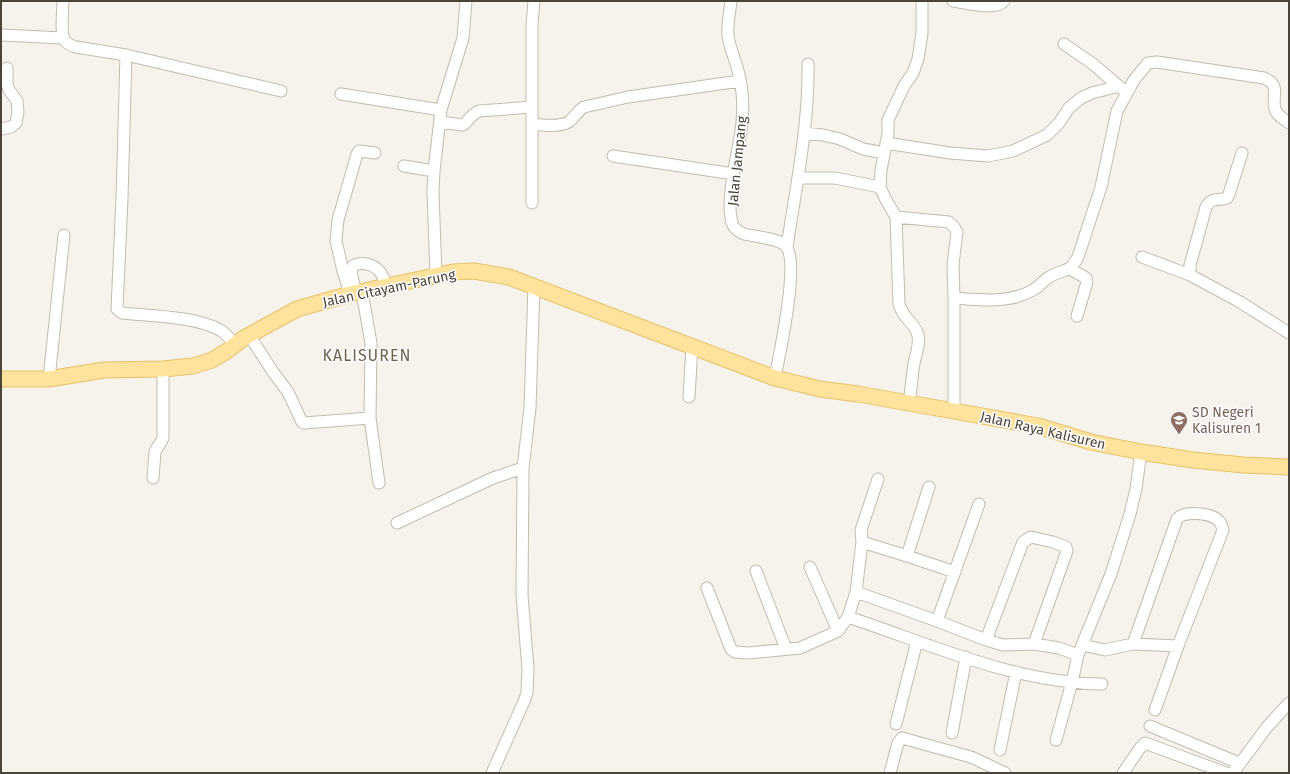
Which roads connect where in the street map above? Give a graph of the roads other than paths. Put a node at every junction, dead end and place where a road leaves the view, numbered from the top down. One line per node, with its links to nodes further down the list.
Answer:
1 (63, 1): 9 (street)
2 (466, 1): 19 (street)
3 (534, 1): 18 (street)
4 (731, 1): 14 (street, Jalan Jampang)
5 (922, 1): 25 (street)
6 (953, 1): 7 (street)
7 (1004, 1)
8 (1, 35): 9 (street)
9 (63, 38): 11 (street)
10 (1064, 44): 15 (street)
11 (126, 55): 16 (street); 49 (street)
12 (808, 64): 24 (street)
13 (7, 68): 23 (street)
14 (740, 81): 22 (street); 31 (street, Jalan Jampang)
15 (1122, 89): 21 (street); 25 (street); 39 (street)
16 (281, 91)
17 (341, 94): 19 (street)
18 (532, 107): 20 (street); 22 (street)
19 (441, 110): 20 (street)
20 (440, 122): 30 (street)
21 (1289, 123)
22 (532, 124): 34 (street)
23 (1, 129)
24 (804, 133): 25 (street); 32 (street)
25 (885, 148): 33 (street)
26 (374, 153): 44 (street)
27 (1242, 153): 40 (street)
28 (613, 156): 31 (street)
29 (404, 166): 30 (street)
30 (434, 171): 41 (street)
31 (734, 174): 37 (street, Jalan Jampang)
32 (798, 178): 33 (street); 37 (street)
33 (880, 187): 35 (street)
34 (532, 203)
35 (896, 217): 45 (street); 56 (street)
36 (64, 235): 54 (street)
37 (787, 247): 52 (street)
38 (1142, 257): 40 (street)
39 (1070, 269): 45 (street); 46 (street)
40 (1190, 275): 47 (street)
41 (436, 276): 42 (main road, Jalan Citayam-Parung); 43 (main road, Jalan Citayam-Parung)
42 (534, 286): 50 (main road, Jalan Citayam-Parung); 61 (street)
43 (388, 287): 44 (main road, Jalan Citayam-Parung); 44 (street)
44 (356, 293): 48 (main road, Jalan Citayam-Parung); 58 (street)
45 (954, 298): 57 (street)
46 (1077, 316)
47 (1289, 333)
48 (249, 335): 49 (main road, Jalan Citayam-Parung); 58 (street)
49 (235, 345): 51 (main road, Jalan Citayam-Parung)
50 (692, 346): 52 (main road, Jalan Citayam-Parung); 55 (street)
51 (163, 369): 54 (main road, Jalan Citayam-Parung); 62 (street)
52 (775, 378): 56 (main road, Jalan Raya Kalisuren)
53 (1, 379): 54 (main road, Jalan Citayam-Parung)
54 (49, 380)
55 (688, 397)
56 (909, 404): 57 (main road, Jalan Raya Kalisuren)
57 (954, 411): 59 (main road, Jalan Raya Kalisuren)
58 (370, 418): 64 (street)
59 (1141, 452): 60 (main road, Jalan Raya Kalisuren); 84 (street)
60 (1289, 467)
61 (524, 468): 67 (street); 97 (street)
62 (153, 478)
63 (878, 479): 68 (street)
64 (379, 483)
65 (929, 487): 69 (street)
66 (979, 504): 72 (street)
67 (397, 523)
68 (862, 542): 69 (street); 74 (street)
69 (907, 556): 72 (street)
70 (810, 567): 77 (street)
71 (756, 571): 83 (street)
72 (956, 572): 76 (street)
73 (707, 588): 83 (street)
74 (856, 592): 75 (street); 76 (street)
75 (848, 617): 77 (street); 79 (street)
76 (937, 621): 78 (street)
77 (838, 631): 83 (street)
78 (986, 640): 80 (street); 80 (street)
79 (917, 641): 85 (street); 91 (street)
80 (1034, 644): 84 (street)
81 (1133, 644): 82 (street); 82 (street); 84 (street)
82 (1178, 646): 90 (street)
83 (786, 650)
84 (1080, 650): 87 (street)
85 (966, 657): 86 (street); 93 (street)
86 (1016, 672): 87 (street); 95 (street)
87 (1072, 682): 88 (street); 94 (street)
88 (1102, 684)
89 (1289, 703): 96 (street)
90 (1155, 710)
91 (896, 724)
92 (1150, 726): 96 (street)
93 (952, 733)
94 (1056, 740)
95 (1000, 750)
96 (1239, 763): 102 (street)
97 (492, 773)
98 (890, 773): 99 (street)
99 (1005, 773)
100 (1123, 773): 101 (street)
101 (1226, 773)
102 (1233, 773)

